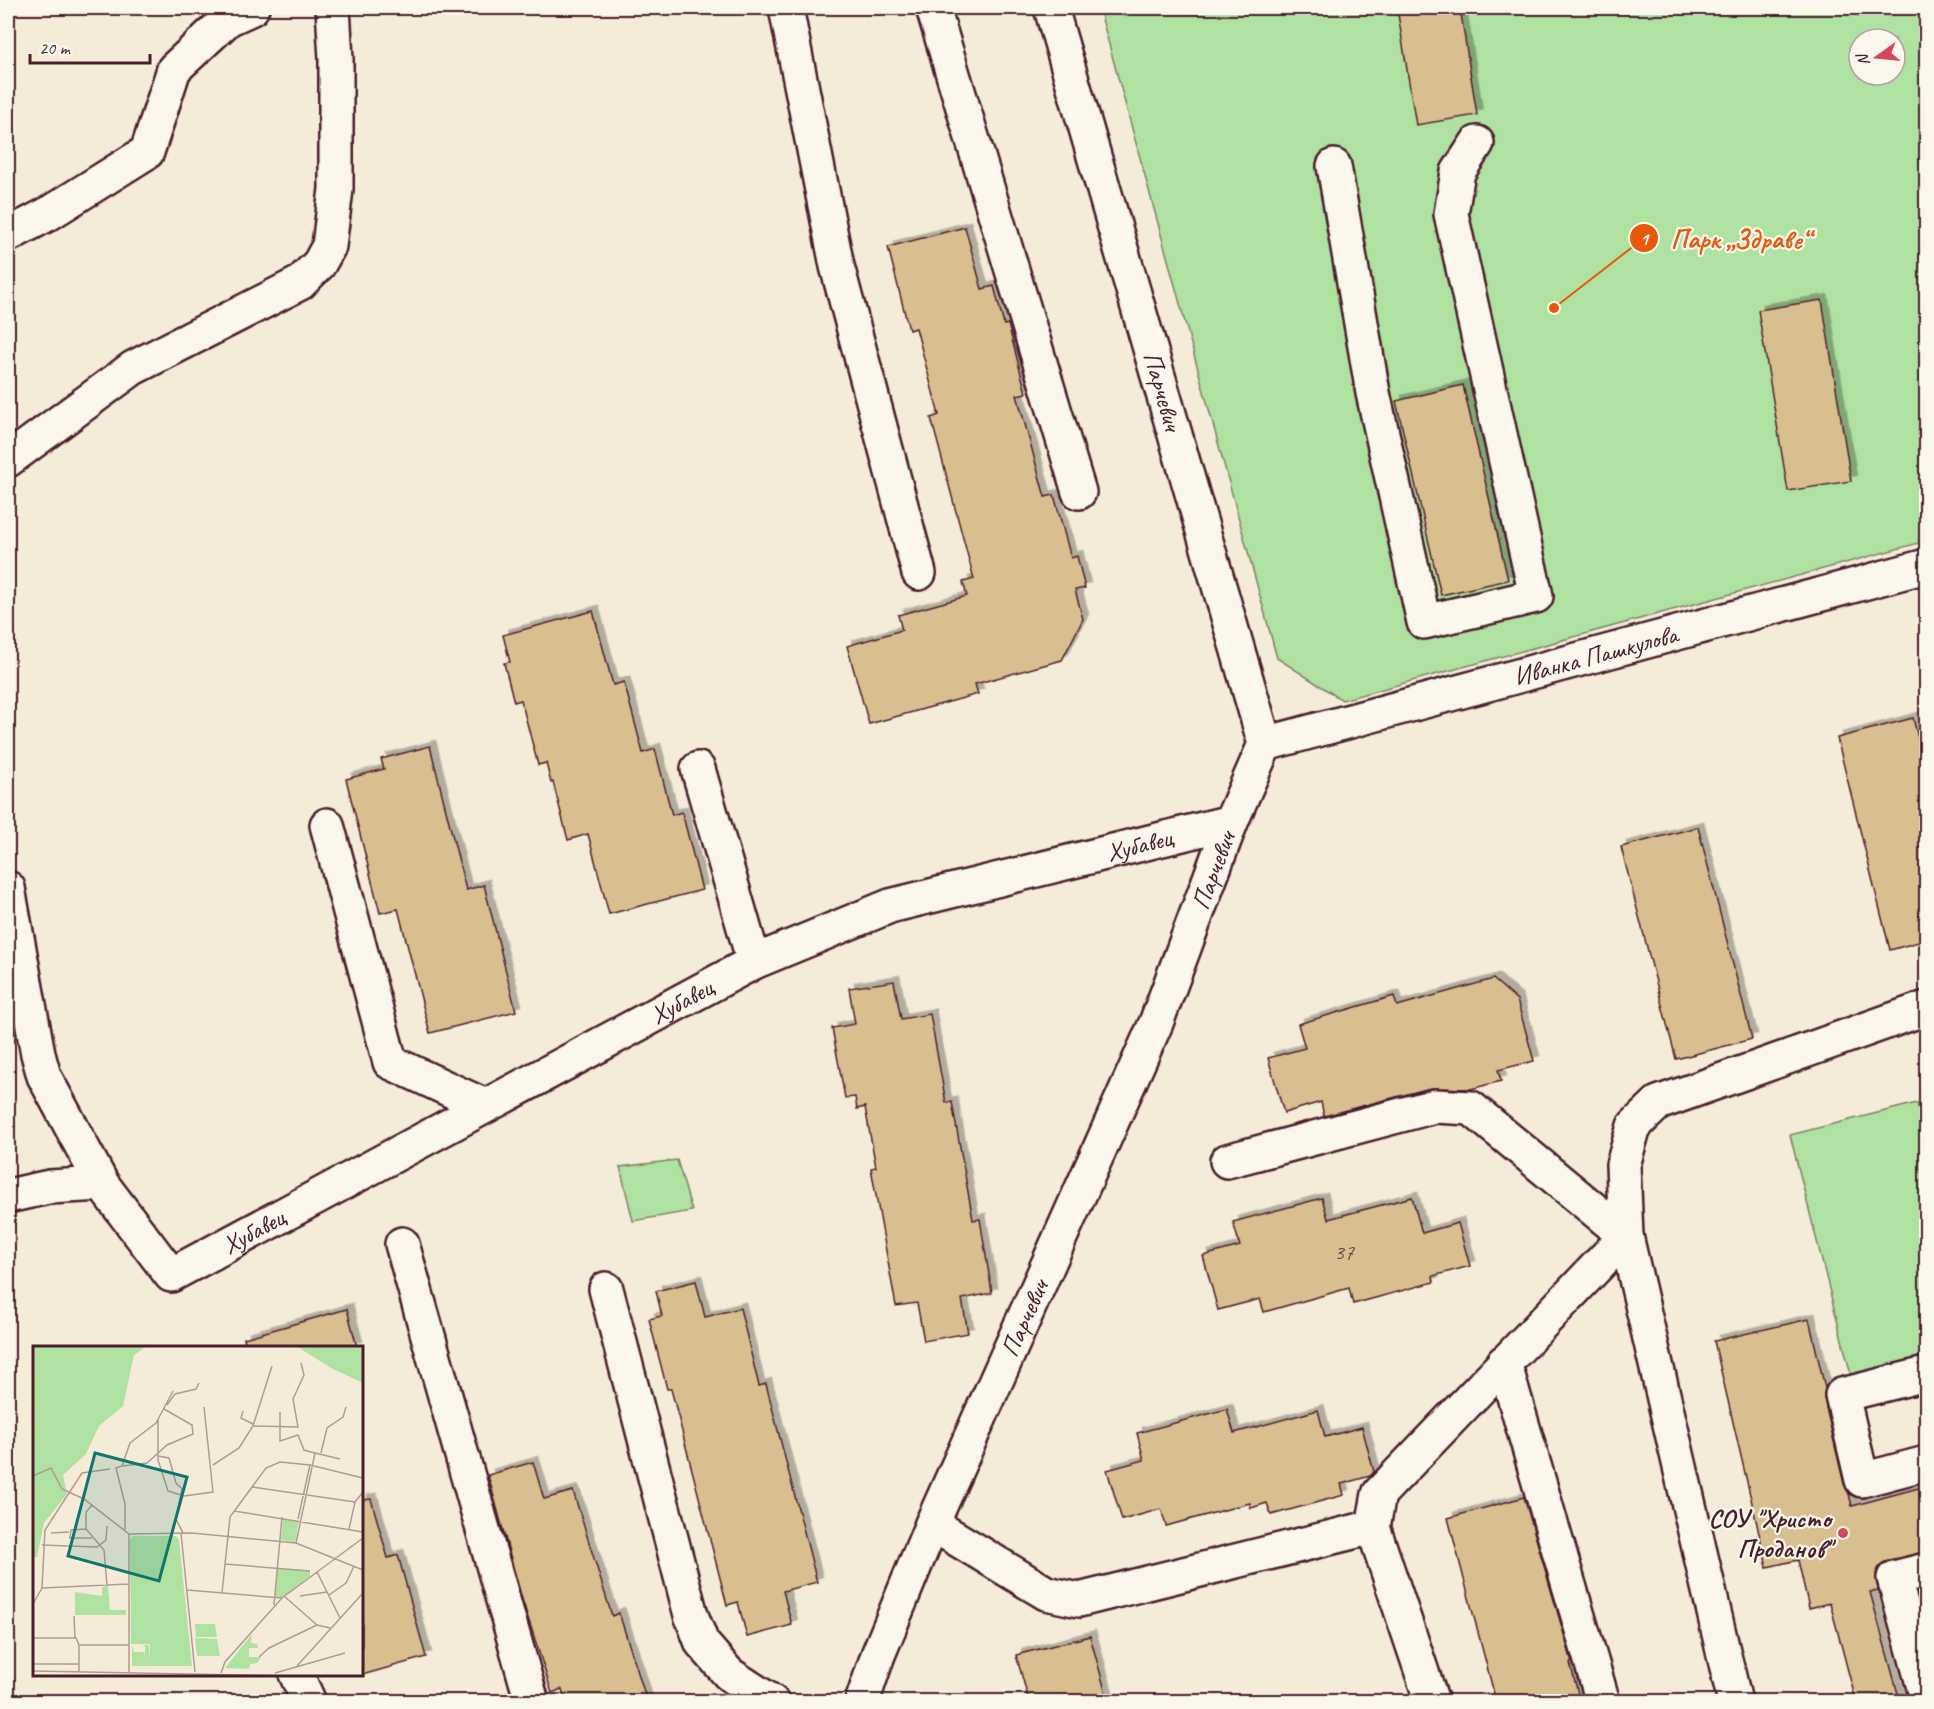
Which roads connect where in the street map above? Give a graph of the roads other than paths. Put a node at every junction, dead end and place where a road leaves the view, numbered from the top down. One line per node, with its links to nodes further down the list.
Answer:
1 (252, 8): 8 (street)
2 (333, 8): 9 (street)
3 (786, 8): 12 (street)
4 (933, 8): 10 (street)
5 (1051, 8): 13 (street, Парчевич)
6 (1477, 143): 7 (street)
7 (1334, 166)
8 (8, 235)
9 (8, 460)
10 (1079, 492)
11 (1926, 566): 13 (street, Иванка Пашкулова)
12 (919, 573)
13 (1265, 744): 15 (street, Парчевич)
14 (698, 769): 18 (street)
15 (1231, 822): 18 (street, Хубавец); 30 (street, Парчевич)
16 (327, 825): 20 (street)
17 (8, 888): 22 (street)
18 (754, 962): 20 (street, Хубавец)
19 (1926, 1008): 24 (street)
20 (485, 1106): 22 (street, Хубавец)
21 (1227, 1161): 24 (street)
22 (102, 1184): 23 (street)
23 (8, 1196)
24 (1626, 1236): 27 (street); 41 (street)
25 (402, 1244): 36 (street)
26 (606, 1289): 37 (street)
27 (1504, 1362): 31 (street); 40 (street)
28 (1926, 1374): 29 (street)
29 (1926, 1463)
30 (932, 1524): 31 (street); 38 (street, Парчевич)
31 (1373, 1527): 39 (street)
32 (1926, 1570): 34 (street)
33 (298, 1676): 35 (street)
34 (1926, 1695)
35 (309, 1701)
36 (532, 1701)
37 (772, 1701)
38 (862, 1701)
39 (1432, 1701)
40 (1603, 1701)
41 (1735, 1701)

